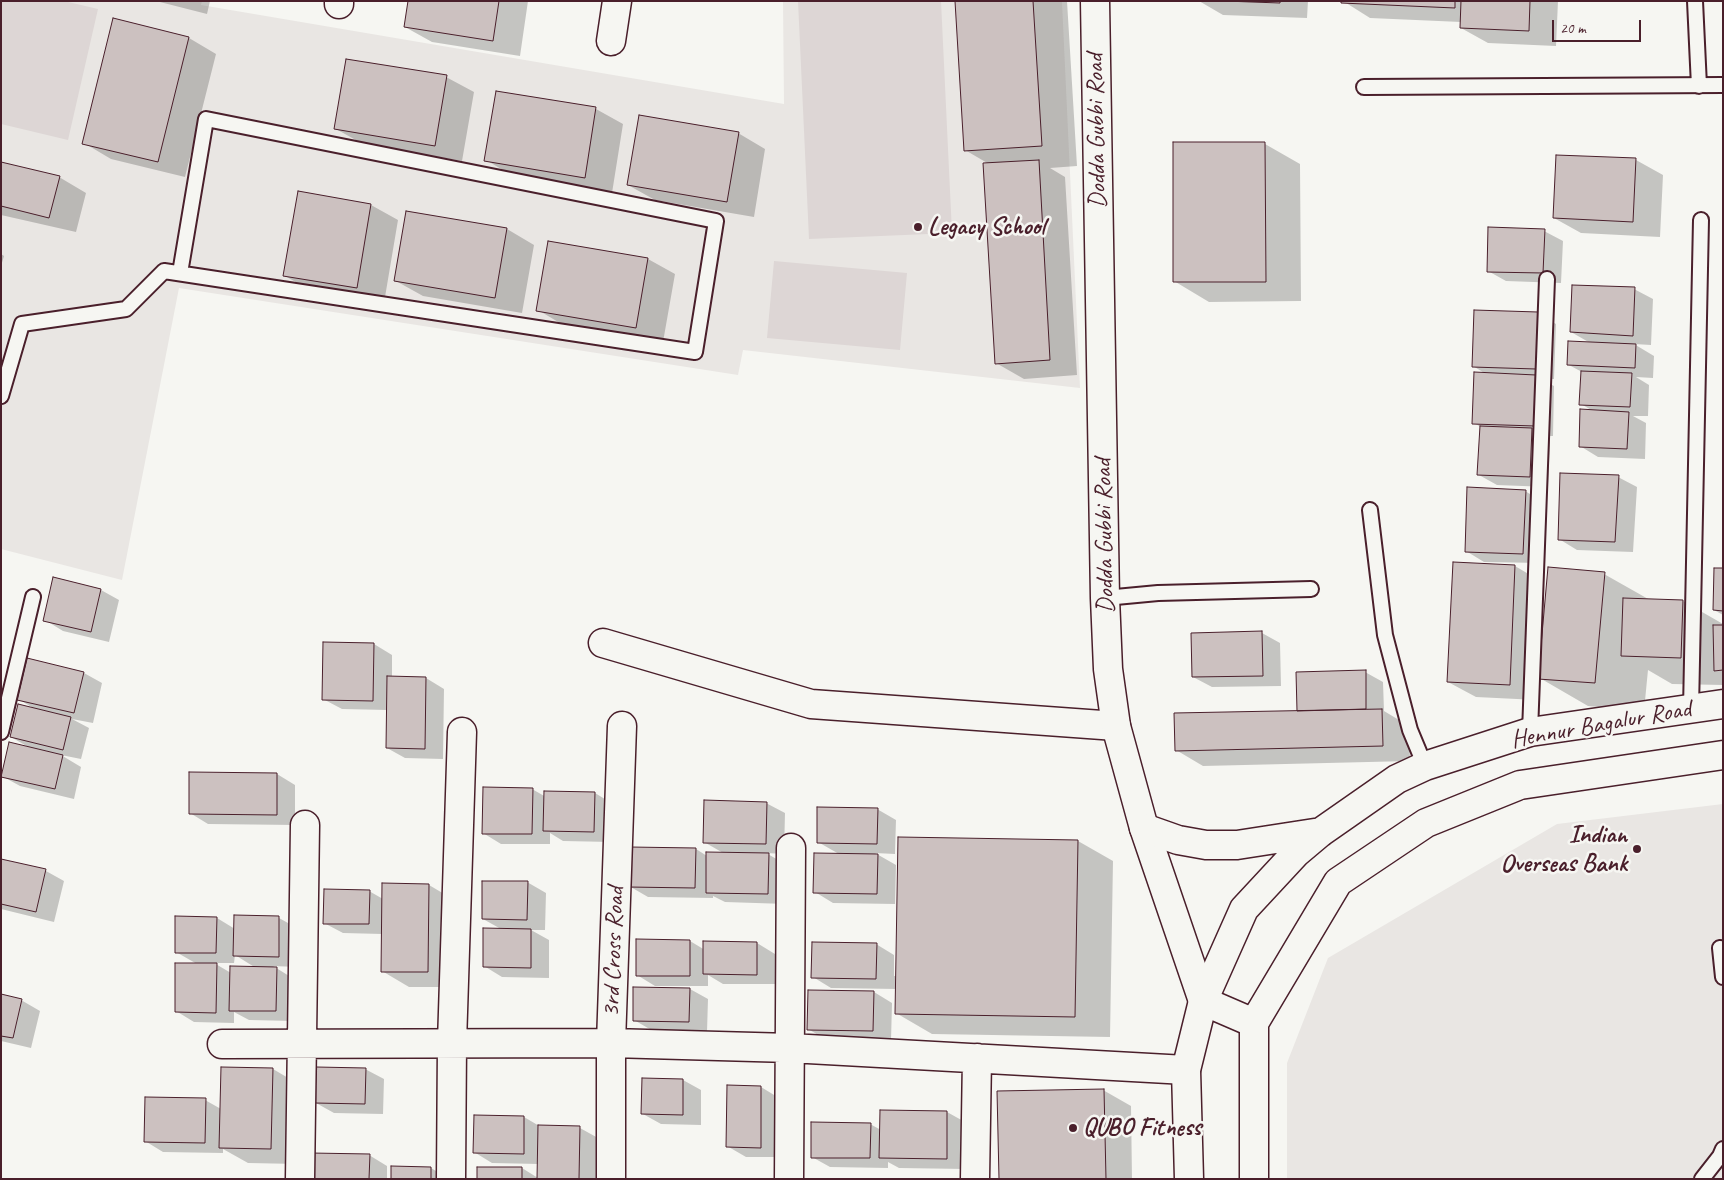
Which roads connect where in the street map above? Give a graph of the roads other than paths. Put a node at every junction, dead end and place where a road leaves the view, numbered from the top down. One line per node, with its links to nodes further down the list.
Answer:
1 (617, 1): 4 (street)
2 (1094, 1): 15 (street, Dodda Gubbi Road)
3 (1695, 1): 6 (lane)
4 (612, 41)
5 (1364, 86): 6 (lane)
6 (1699, 86): 7 (lane)
7 (1723, 86)
8 (1701, 220): 18 (lane)
9 (180, 274): 9 (lane); 11 (lane)
10 (1546, 279): 23 (lane)
11 (1, 396)
12 (1370, 510): 25 (lane)
13 (1311, 590): 15 (lane)
14 (33, 597): 21 (lane)
15 (1105, 598): 20 (street, Dodda Gubbi Road)
16 (603, 643): 20 (street)
17 (1723, 704): 18 (street, Hennur Bagalur Road)
18 (1691, 709): 23 (street, Hennur Bagalur Road)
19 (622, 726): 35 (street, 3rd Cross Road)
20 (1116, 726): 27 (street, Dodda Gubbi Road)
21 (1, 732)
22 (462, 732): 34 (street)
23 (1530, 732): 25 (street, Hennur Bagalur Road)
24 (1723, 756): 33 (street, Hennur Bagalur Road)
25 (1425, 766): 28 (street, Hennur Bagalur Road)
26 (305, 825): 37 (street)
27 (1144, 828): 28 (street); 32 (street, Dodda Gubbi Road)
28 (1321, 832): 32 (street, Hennur Bagalur Road)
29 (791, 848): 38 (street)
30 (1720, 948): 31 (lane)
31 (1723, 977)
32 (1203, 1001): 33 (street); 40 (street, Hennur Bagalur Road)
33 (1254, 1024): 48 (street)
34 (452, 1043): 35 (street); 37 (street); 43 (street)
35 (611, 1043): 38 (street); 44 (street, 3rd Cross Road)
36 (222, 1044): 37 (street)
37 (303, 1044): 42 (street)
38 (790, 1048): 39 (street); 45 (street)
39 (977, 1058): 40 (street); 46 (street)
40 (1186, 1070): 47 (street, Hennur Bagalur Road)
41 (1723, 1149): 49 (lane)
42 (300, 1179)
43 (451, 1179)
44 (611, 1179)
45 (788, 1179)
46 (975, 1179)
47 (1189, 1179)
48 (1254, 1179)
49 (1702, 1179)

